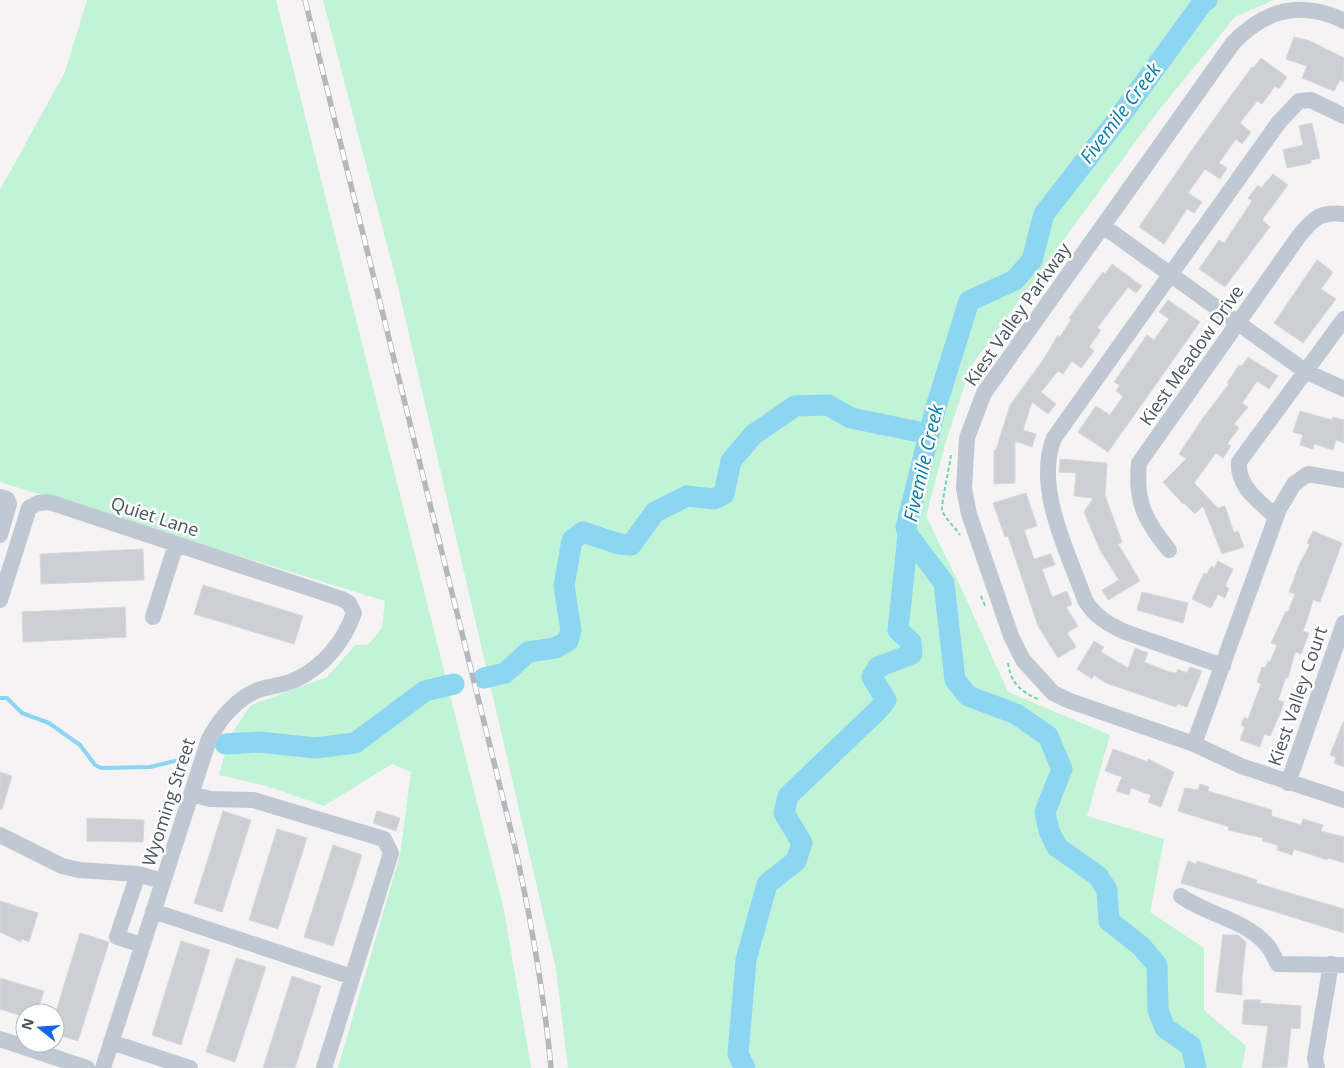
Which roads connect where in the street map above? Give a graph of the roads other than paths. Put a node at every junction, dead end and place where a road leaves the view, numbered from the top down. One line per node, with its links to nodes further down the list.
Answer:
1 (1344, 21): 4 (street, Kiest Valley Parkway)
2 (1344, 116): 5 (street)
3 (1344, 214): 7 (street, Kiest Meadow Drive)
4 (1102, 226): 5 (street); 21 (street, Kiest Valley Parkway)
5 (1171, 273): 7 (street); 20 (street)
6 (1344, 319): 8 (street)
7 (1237, 324): 8 (street); 15 (street, Kiest Meadow Drive)
8 (1305, 371): 9 (street); 12 (street)
9 (1344, 389)
10 (1344, 480): 12 (street)
11 (0, 497): 13 (street)
12 (1276, 517): 20 (street)
13 (0, 535)
14 (176, 544): 16 (street, Quiet Lane); 17 (street, Quiet Lane); 18 (street)
15 (1169, 550)
16 (0, 600)
17 (354, 613): 23 (street, Wyoming Street)
18 (153, 617)
19 (1344, 623): 22 (street, Kiest Valley Court)
20 (1222, 666): 21 (street)
21 (1194, 744): 22 (street, Kiest Valley Parkway)
22 (1288, 783): 24 (street, Kiest Valley Parkway)
23 (192, 794): 27 (street, Wyoming Street); 32 (street)
24 (1344, 800)
25 (0, 835): 26 (street)
26 (138, 874): 27 (street); 30 (street)
27 (162, 881): 29 (street, Wyoming Street)
28 (1181, 896): 31 (street)
29 (153, 911): 30 (street, Wyoming Street); 32 (street)
30 (142, 946): 34 (street, Wyoming Street)
31 (1337, 965): 39 (street)
32 (352, 977): 38 (street)
33 (0, 1040): 35 (street)
34 (111, 1042): 36 (street, Wyoming Street); 37 (street)
35 (83, 1067)
36 (103, 1068)
37 (190, 1068)
38 (324, 1068)
39 (1317, 1068)

